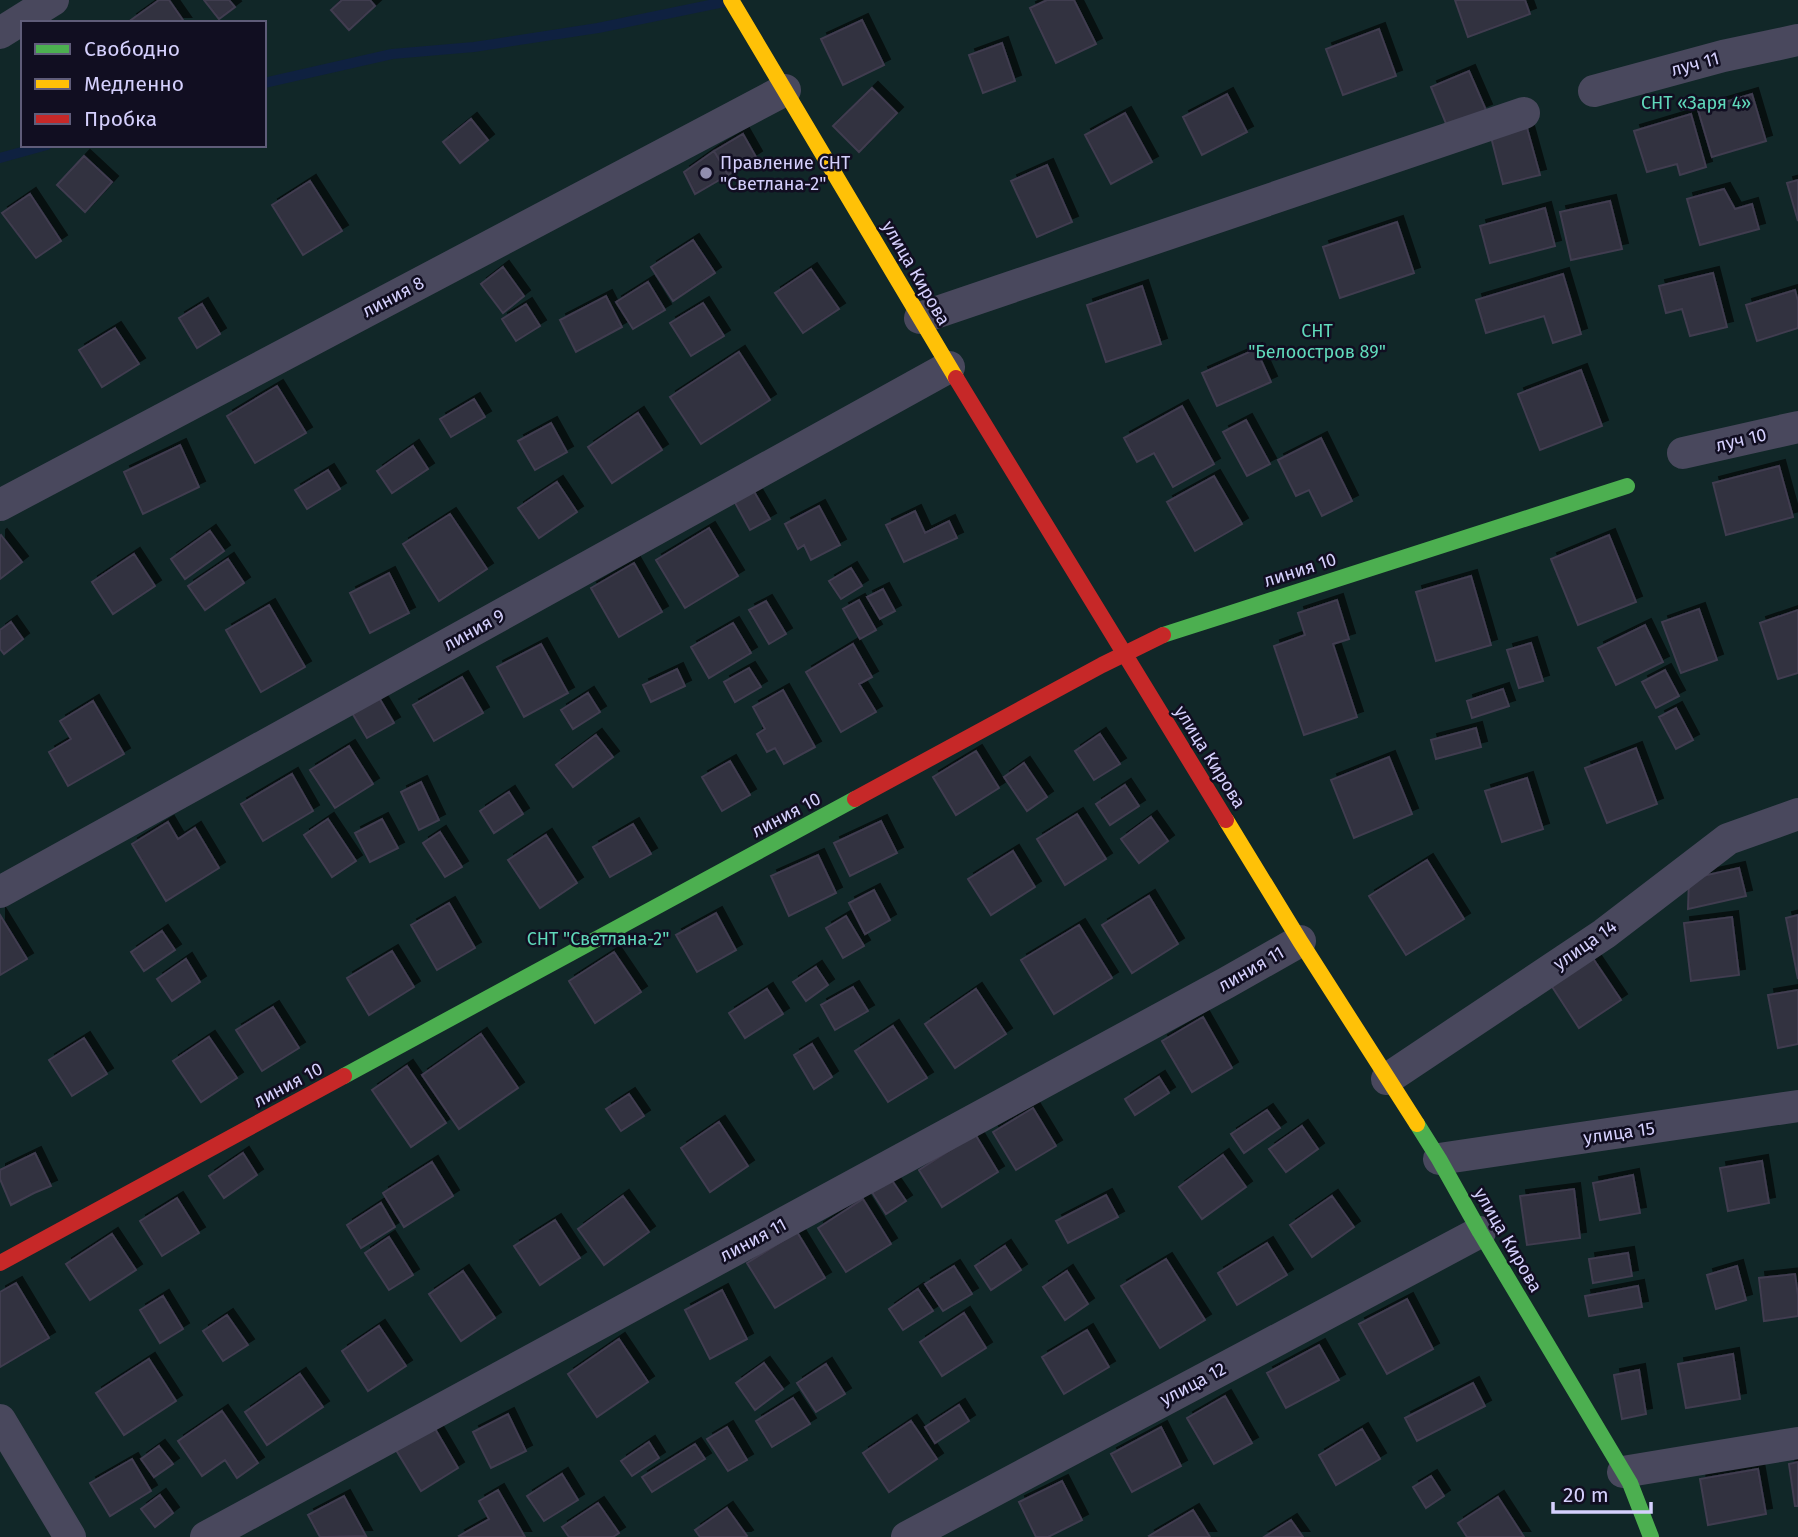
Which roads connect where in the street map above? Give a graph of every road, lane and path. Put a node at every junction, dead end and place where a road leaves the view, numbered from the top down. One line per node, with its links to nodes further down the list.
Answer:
1 (53, 0): 3 (street)
2 (731, 0): 5 (street, улица Кирова)
3 (0, 33)
4 (1798, 40): 6 (street, луч 11)
5 (785, 90): 8 (street, улица Кирова); 13 (street, линия 8)
6 (1594, 92)
7 (1524, 113): 8 (street)
8 (920, 318): 9 (street, улица Кирова)
9 (949, 367): 14 (street, улица Кирова); 16 (street, линия 9)
10 (1798, 427): 11 (street, луч 10)
11 (1684, 453)
12 (1628, 486): 14 (street, линия 10)
13 (0, 505)
14 (1124, 653): 17 (street, улица Кирова); 22 (street, линия 10)
15 (1792, 816): 18 (street, улица 14)
16 (0, 892)
17 (1300, 941): 18 (street, улица Кирова); 28 (street, линия 11)
18 (1387, 1079): 20 (street, улица Кирова)
19 (1798, 1106): 20 (street, улица 15)
20 (1439, 1158): 21 (street, улица Кирова)
21 (1480, 1232): 25 (street, улица Кирова); 29 (street, улица 12)
22 (0, 1263)
23 (4, 1433): 27 (street)
24 (1798, 1443): 25 (street)
25 (1623, 1472): 26 (street, улица Кирова)
26 (1641, 1533)
27 (70, 1537)
28 (206, 1537)
29 (907, 1537)

